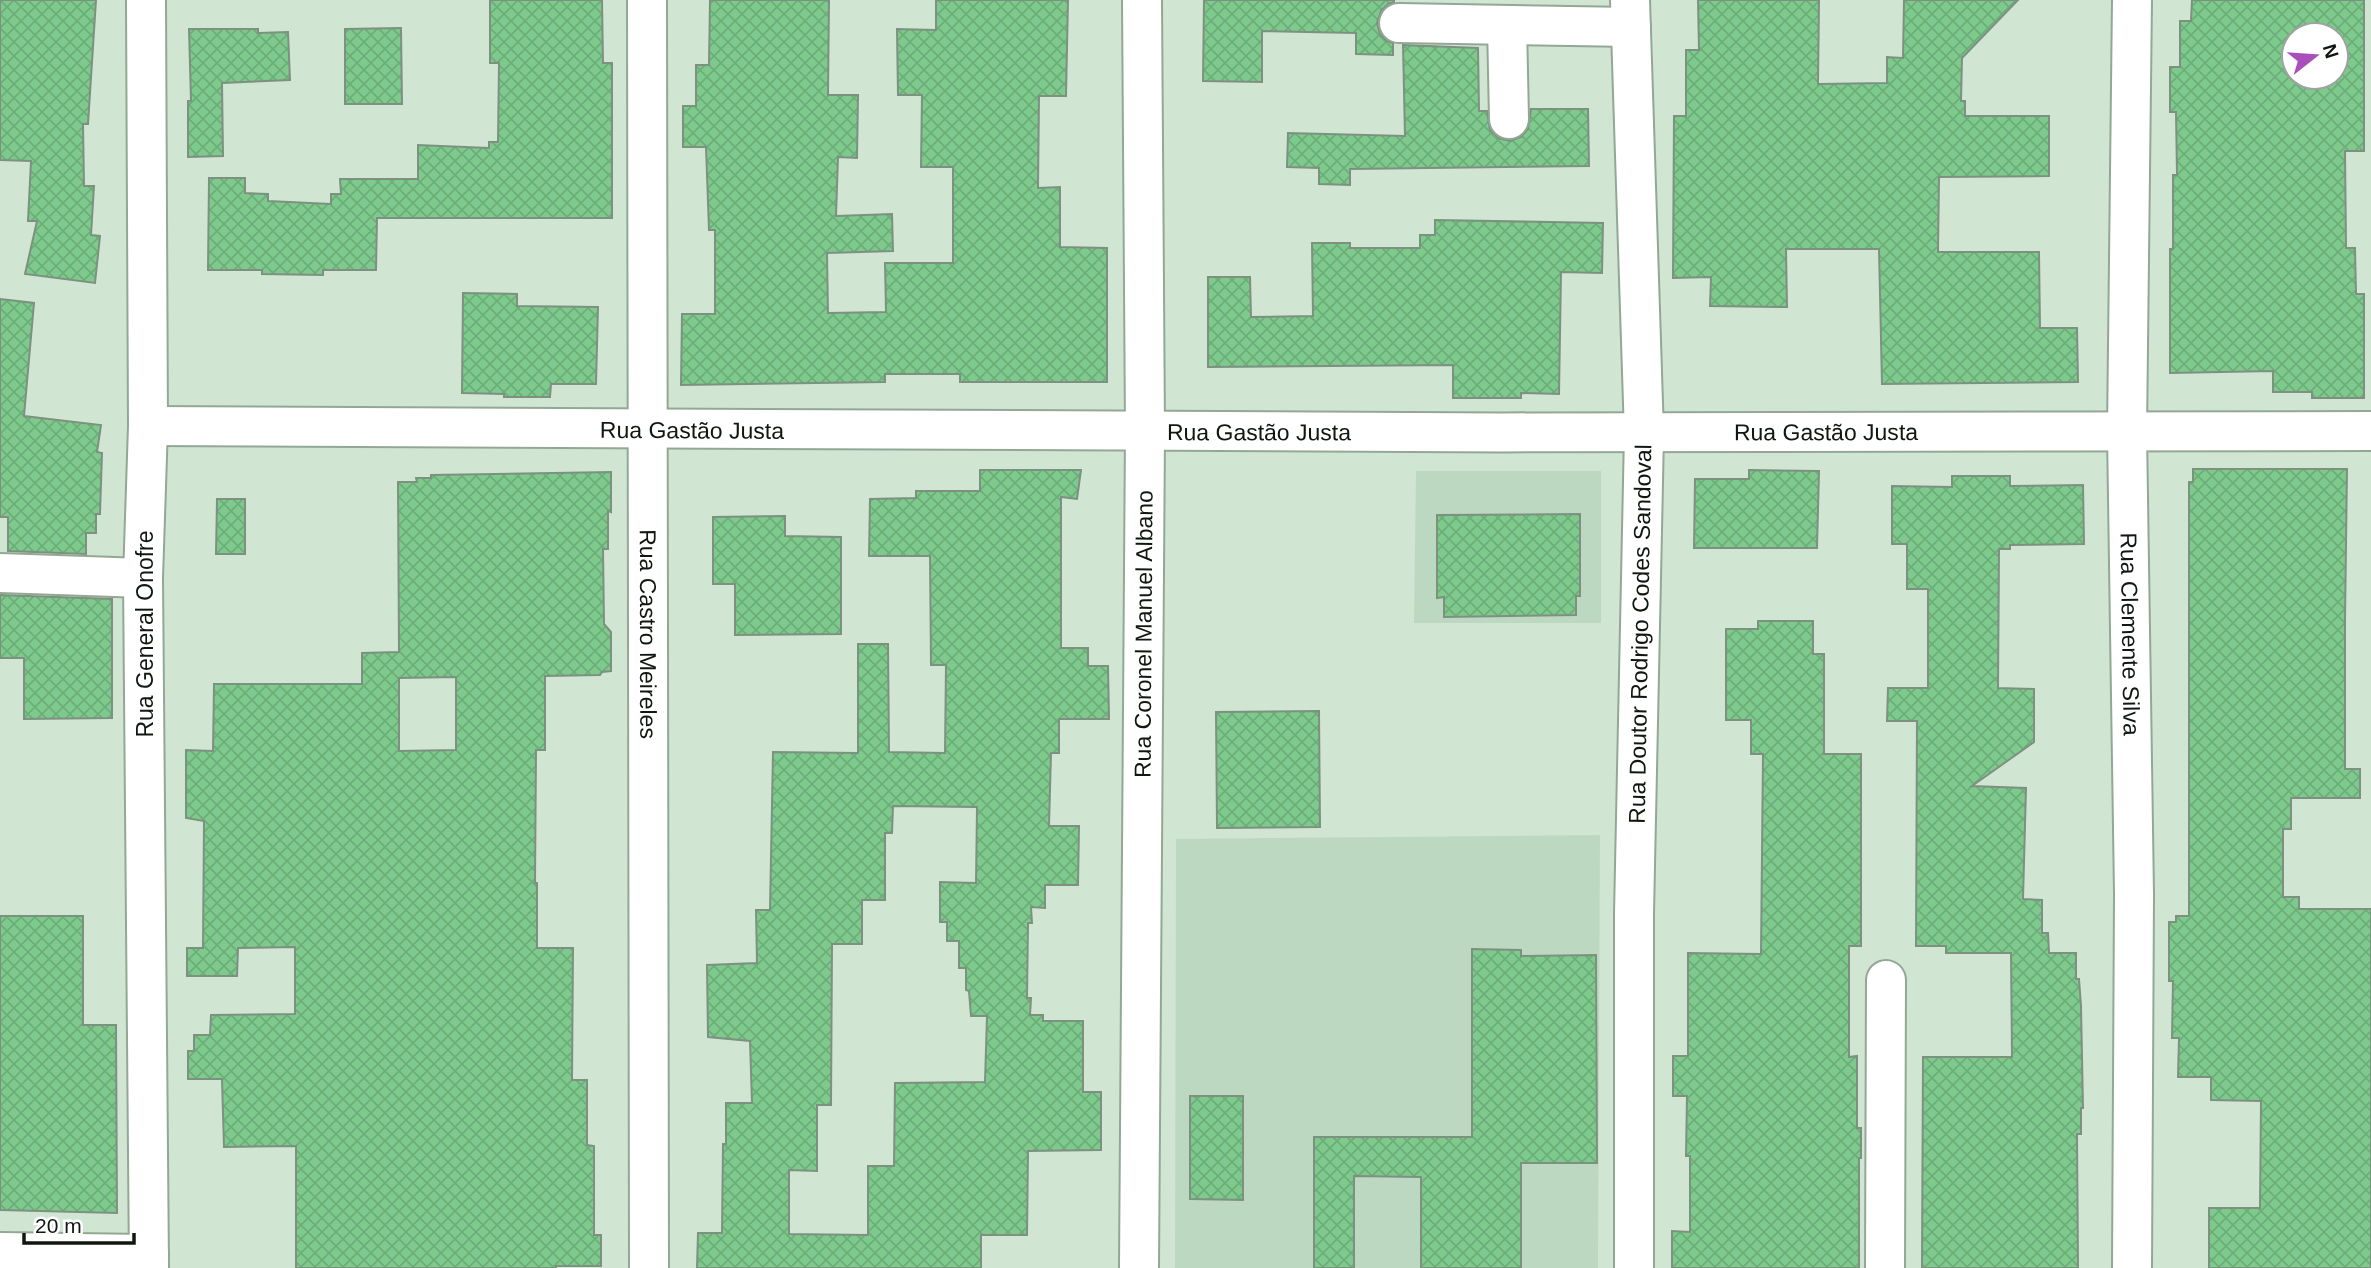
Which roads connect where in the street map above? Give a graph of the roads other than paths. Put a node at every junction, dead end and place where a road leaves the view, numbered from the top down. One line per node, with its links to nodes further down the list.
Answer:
1 (146, 0): 9 (street, Rua General Onofre)
2 (647, 0): 10 (street, Rua Castro Meireles)
3 (1142, 0): 11 (street, Rua Coronel Manuel Albano)
4 (2132, 0): 13 (street, Rua Clemente Silva)
5 (1630, 14): 7 (street); 14 (street, Rua Doutor Rodrigo Codes Sandoval)
6 (1399, 23): 7 (street)
7 (1507, 25): 8 (street)
8 (1509, 119)
9 (148, 426): 10 (street, Rua Gastão Justa); 16 (street, Rua General Onofre)
10 (647, 431): 11 (street, Rua Gastão Justa); 20 (street, Rua Castro Meireles)
11 (1145, 431): 14 (street, Rua Gastão Justa); 21 (street, Rua Coronel Manuel Albano)
12 (2371, 431): 13 (street, Rua Gastão Justa)
13 (2127, 432): 14 (street, Rua Gastão Justa); 24 (street, Rua Clemente Silva)
14 (1644, 434): 22 (street, Rua Doutor Rodrigo Codes Sandoval)
15 (0, 573): 16 (street)
16 (143, 578): 19 (street, Rua General Onofre)
17 (1886, 980): 23 (street)
18 (0, 1252): 19 (street)
19 (149, 1261)
20 (649, 1268)
21 (1139, 1268)
22 (1634, 1268)
23 (1885, 1268)
24 (2132, 1268)

